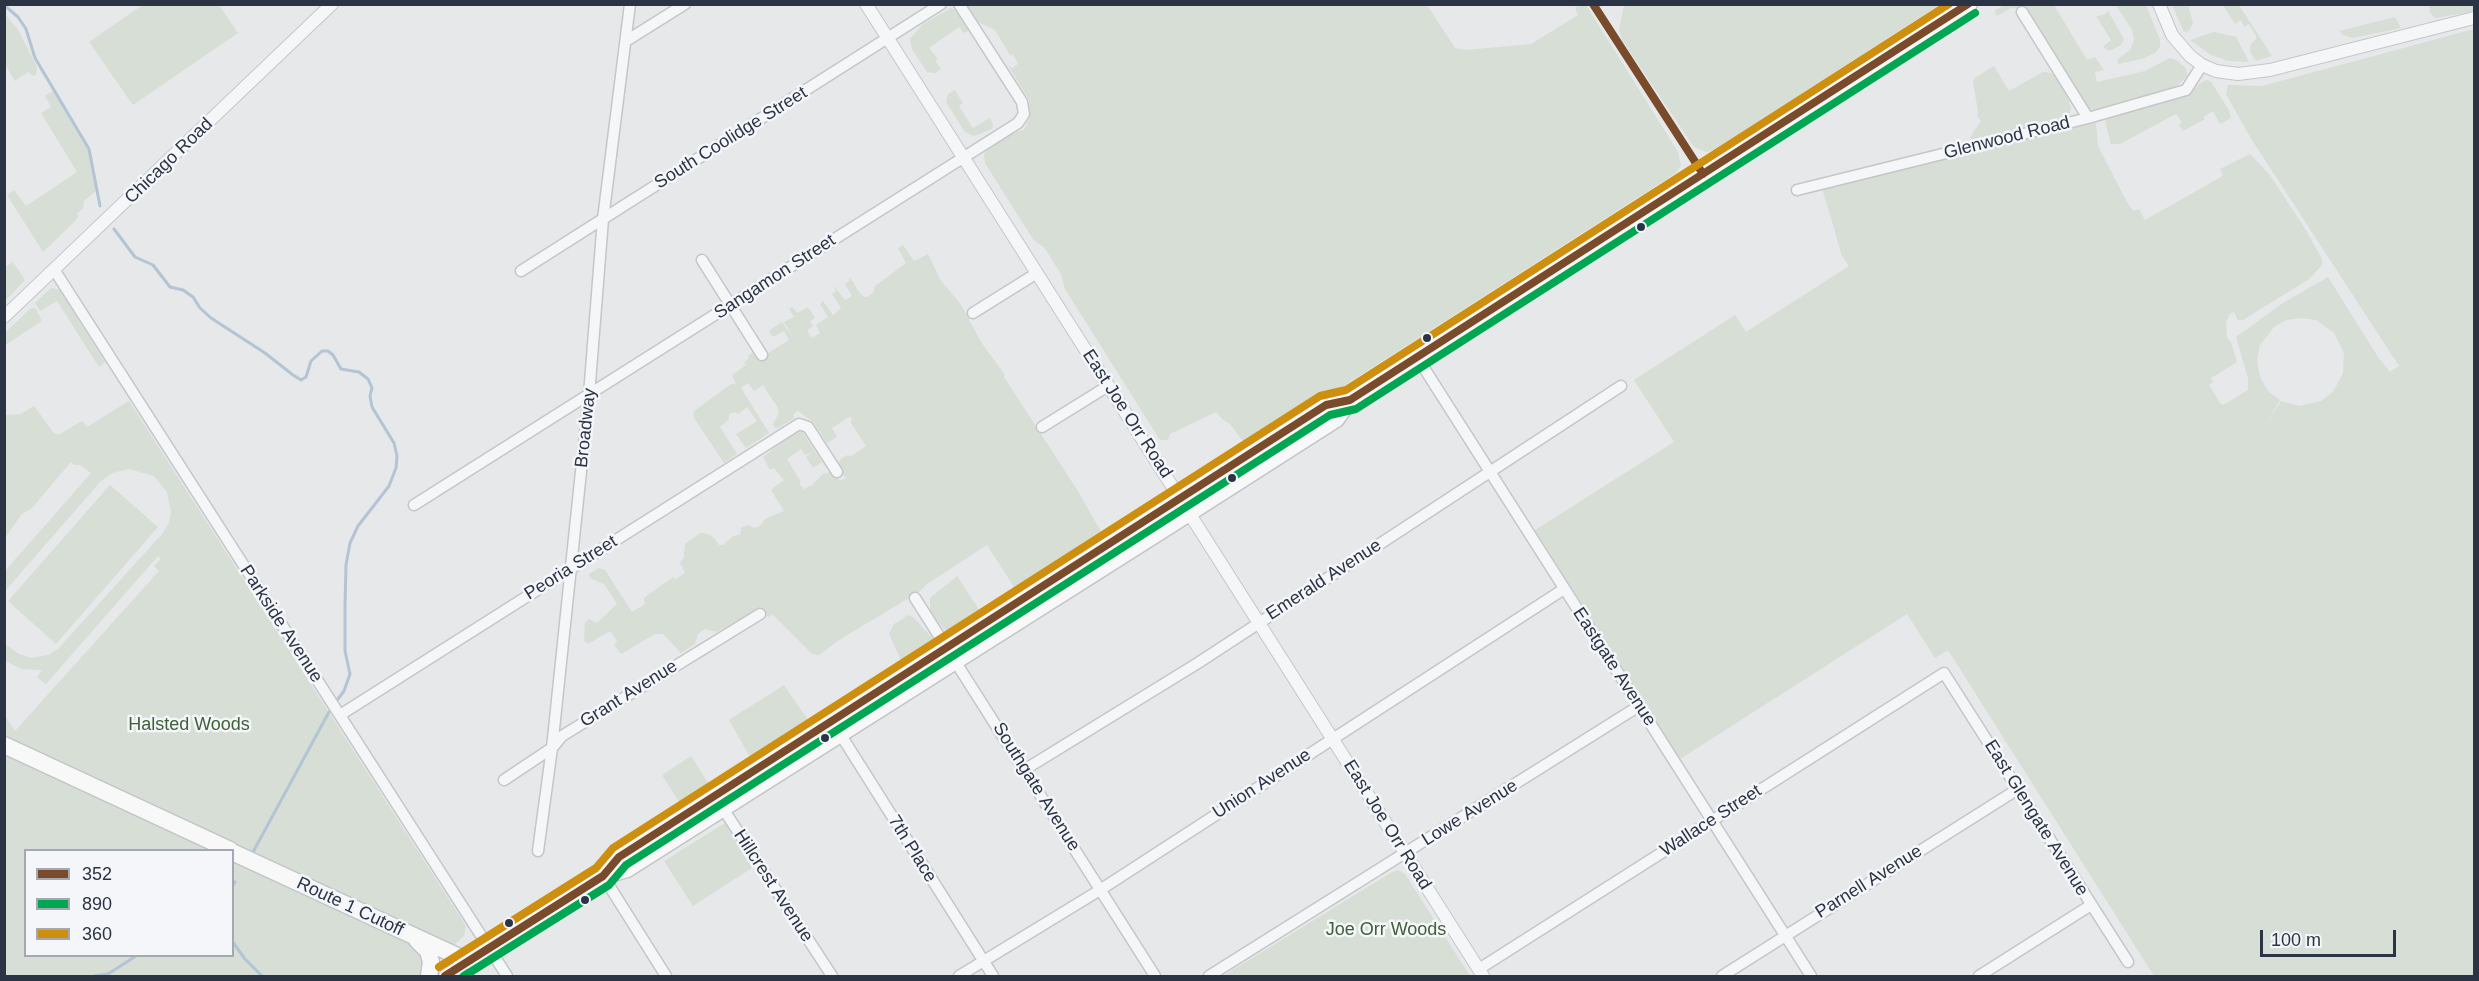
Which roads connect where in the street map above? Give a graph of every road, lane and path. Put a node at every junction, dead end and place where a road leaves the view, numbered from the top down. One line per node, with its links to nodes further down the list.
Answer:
1 (332, 4): 19 (street, Chicago Road)
2 (630, 4): 12 (street, Broadway)
3 (685, 4): 12 (street)
4 (866, 4): 11 (street, East Joe Orr Road)
5 (941, 4): 11 (street, South Coolidge Street)
6 (959, 4): 15 (street, Sangamon Street)
7 (1969, 4): 26 (main road)
8 (2159, 4): 13 (street)
9 (2022, 12): 14 (street)
10 (2475, 18): 13 (street)
11 (888, 39): 15 (street, East Joe Orr Road); 17 (street, South Coolidge Street)
12 (626, 41): 17 (street, Broadway)
13 (2202, 65): 14 (street, Glenwood Road)
14 (2088, 118): 16 (street, Glenwood Road)
15 (964, 158): 21 (street, East Joe Orr Road); 22 (street, Sangamon Street)
16 (1797, 190)
17 (603, 219): 20 (street, South Coolidge Street); 29 (street, Broadway)
18 (702, 260): 22 (street)
19 (55, 271): 24 (street, Chicago Road); 45 (street, Parkside Avenue)
20 (521, 271)
21 (1037, 273): 23 (street); 27 (street, East Joe Orr Road)
22 (731, 305): 25 (street); 29 (street, Sangamon Street)
23 (972, 313)
24 (4, 317)
25 (762, 356)
26 (1417, 357): 30 (main road); 33 (street, Eastgate Avenue)
27 (1108, 386): 31 (street); 34 (street, East Joe Orr Road)
28 (1621, 386): 33 (street, Emerald Avenue)
29 (589, 395): 35 (street, Sangamon Street); 37 (street, Broadway)
30 (1350, 400): 34 (main road); 36 (main road)
31 (1042, 427)
32 (837, 472): 37 (street, Peoria Street)
33 (1490, 473): 38 (street, Eastgate Avenue); 41 (street, Emerald Avenue)
34 (1180, 498): 36 (street, East Joe Orr Road); 42 (main road)
35 (414, 505)
36 (1190, 513): 41 (street, East Joe Orr Road); 42 (main road)
37 (570, 569): 45 (street, Peoria Street); 49 (street, Broadway)
38 (1564, 589): 44 (street, Eastgate Avenue); 47 (street, Union Avenue)
39 (915, 598): 42 (street, Southgate Avenue)
40 (760, 614): 49 (street, Grant Avenue)
41 (1259, 623): 47 (street, East Joe Orr Road); 50 (street, Emerald Avenue)
42 (952, 654): 46 (main road); 50 (street, Southgate Avenue)
43 (1944, 673): 52 (street, East Glengate Avenue); 54 (street, Wallace Street)
44 (1639, 706): 54 (street, Eastgate Avenue); 58 (street, Lowe Avenue)
45 (340, 715): 64 (street, Parkside Avenue)
46 (836, 727): 53 (main road); 66 (street, 7th Place)
47 (1332, 739): 58 (street, East Joe Orr Road); 60 (street, Union Avenue)
48 (4, 745): 55 (main road, Route 1 Cutoff)
49 (552, 748): 51 (street, Grant Avenue); 56 (street, Broadway)
50 (1024, 770): 60 (street, Southgate Avenue)
51 (504, 780)
52 (2018, 789): 61 (street, East Glengate Avenue); 62 (street, Parnell Avenue)
53 (719, 802): 59 (main road); 73 (street, Hillcrest Avenue)
54 (1712, 821): 62 (street, Eastgate Avenue); 68 (street, Wallace Street)
55 (227, 849)
56 (538, 851)
57 (234, 852): 63 (main road, Route 1 Cutoff)
58 (1406, 854): 68 (street, East Joe Orr Road); 77 (street, Lowe Avenue)
59 (603, 876): 64 (main road); 72 (street)
60 (1100, 890): 66 (street, Union Avenue); 76 (street, Southgate Avenue)
61 (2091, 905): 67 (street, East Glengate Avenue); 80 (street)
62 (1784, 935): 78 (street, Parnell Avenue); 79 (street, Eastgate Avenue)
63 (415, 937): 65 (main road, Route 1 Cutoff); 69 (main road)
64 (489, 948): 65 (main road); 71 (street, Parkside Avenue)
65 (468, 962): 70 (street)
66 (983, 962): 74 (street, Union Avenue); 75 (street, 7th Place)
67 (2128, 962)
68 (1481, 973)
69 (429, 976)
70 (445, 976)
71 (507, 976)
72 (666, 976)
73 (832, 976)
74 (959, 976)
75 (993, 976)
76 (1155, 976)
77 (1209, 976)
78 (1722, 976)
79 (1810, 976)
80 (1979, 976)

